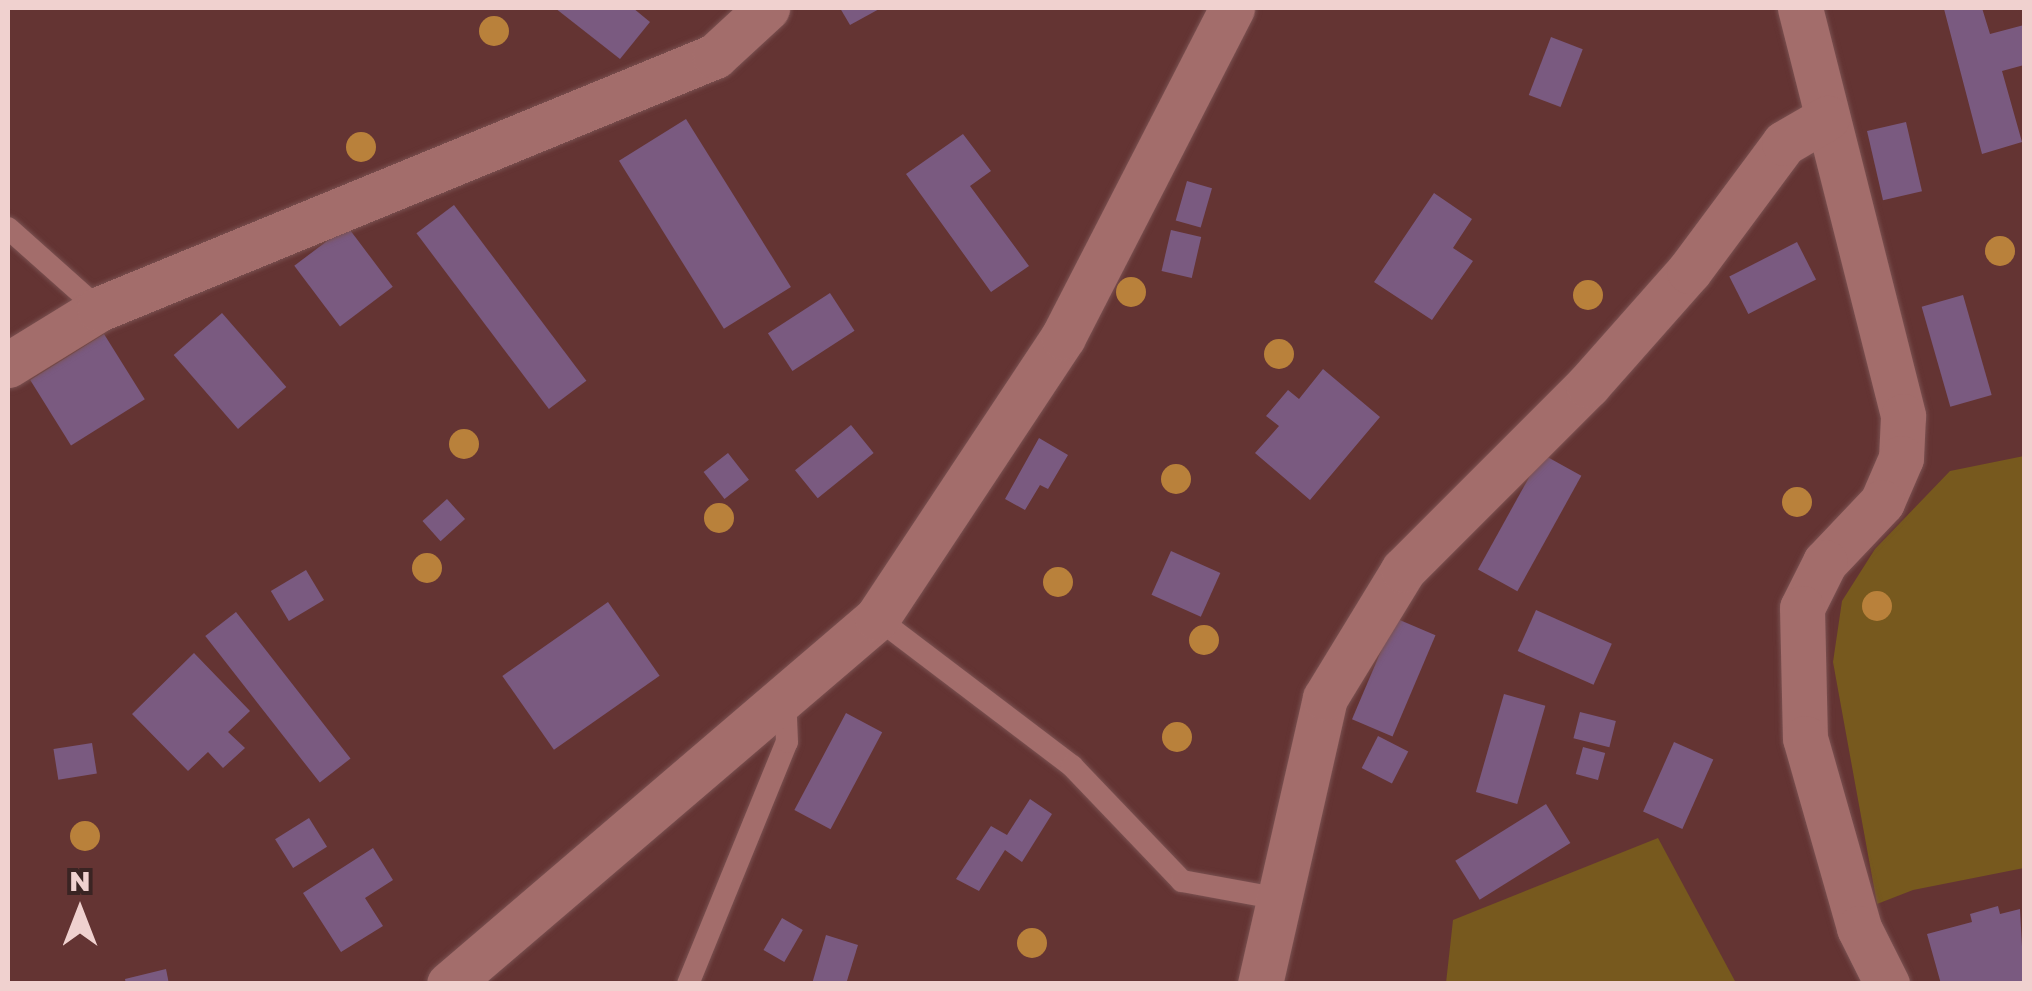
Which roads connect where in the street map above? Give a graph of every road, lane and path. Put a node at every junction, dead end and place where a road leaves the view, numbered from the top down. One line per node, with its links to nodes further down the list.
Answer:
1 (768, 8): 6 (street)
2 (1232, 8): 8 (street)
3 (1800, 8): 4 (street)
4 (1827, 118): 10 (street); 14 (street)
5 (8, 228): 6 (lane)
6 (98, 309): 7 (street)
7 (8, 365)
8 (876, 618): 9 (street); 10 (lane)
9 (785, 691): 11 (street); 12 (lane)
10 (1276, 898): 13 (street)
11 (449, 984)
12 (688, 984)
13 (1260, 984)
14 (1887, 984)

